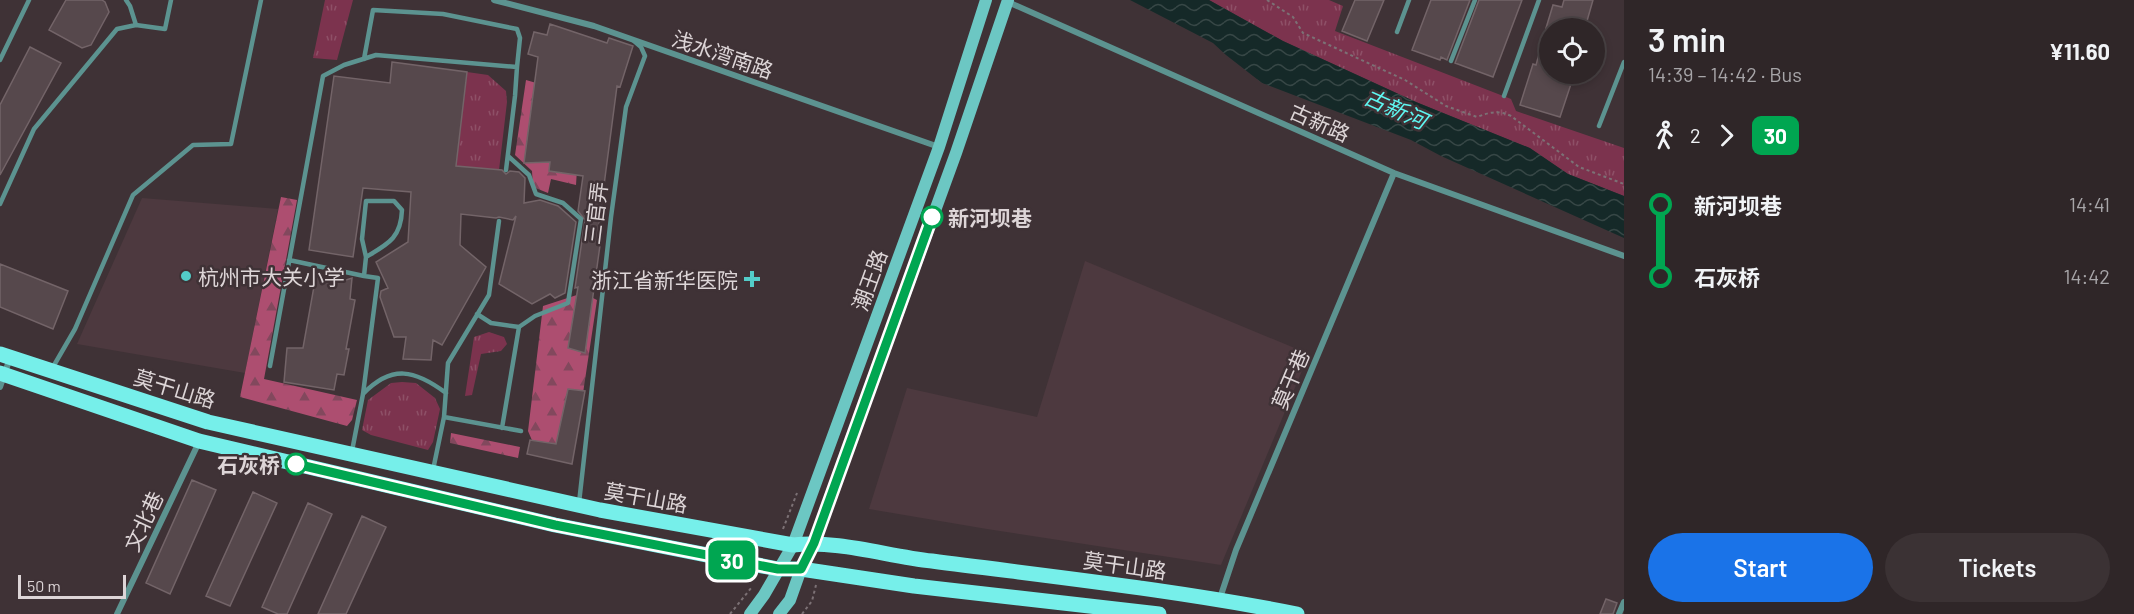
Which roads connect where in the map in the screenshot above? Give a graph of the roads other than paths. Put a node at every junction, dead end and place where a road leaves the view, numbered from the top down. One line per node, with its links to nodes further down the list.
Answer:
1 (29, 0): 15 (lane)
2 (126, 0): 11 (lane)
3 (171, 0): 11 (lane)
4 (261, 0): 35 (lane)
5 (494, 0): 13 (street, 浅水湾南路)
6 (986, 0): 21 (main road, 潮王路)
7 (1409, 0): 12 (lane)
8 (1475, 0): 16 (lane)
9 (1539, 0): 19 (lane)
10 (1008, 1): 24 (street, 古新路); 46 (main road, 潮王路)
11 (136, 25): 25 (lane)
12 (1397, 32)
13 (632, 40): 21 (street, 浅水湾南路); 45 (lane, 三官弄)
14 (364, 59): 18 (lane); 18 (lane); 29 (lane)
15 (0, 60)
16 (1451, 61)
17 (1624, 62): 20 (lane)
18 (517, 67): 22 (lane)
19 (1504, 96)
20 (1599, 126)
21 (939, 147): 47 (main road, 潮王路)
22 (508, 156): 23 (lane); 32 (lane)
23 (506, 170)
24 (1394, 173): 27 (street, 古新路); 50 (street, 莫干巷)
25 (0, 204)
26 (499, 221): 31 (lane)
27 (1624, 256)
28 (366, 257): 28 (lane); 30 (lane)
29 (289, 260): 30 (lane); 34 (lane)
30 (364, 276): 38 (lane)
31 (477, 314): 32 (lane); 37 (lane)
32 (519, 327): 40 (lane)
33 (5, 355): 35 (main road, 莫干山路); 36 (street)
34 (270, 366)
35 (51, 371): 43 (main road, 莫干山路)
36 (1, 378): 42 (main road, 莫干山路)
37 (446, 393): 38 (lane); 39 (lane)
38 (363, 394): 43 (lane)
39 (444, 417): 40 (lane); 44 (lane)
40 (502, 428): 41 (lane)
41 (521, 431)
42 (199, 441): 48 (main road, 莫干山路); 52 (street, 文北巷)
43 (351, 454): 44 (main road, 莫干山路)
44 (433, 472): 45 (main road, 莫干山路)
45 (579, 505): 47 (main road, 莫干山路)
46 (814, 543): 47 (main road, 莫干山路); 49 (main road, 潮王路); 50 (main road, 莫干山路)
47 (793, 545): 48 (main road, 潮王路)
48 (778, 569): 49 (main road, 莫干山路); 53 (main road, 潮王路)
49 (801, 569): 54 (main road, 潮王路); 55 (main road, 莫干山路)
50 (1220, 598): 56 (main road, 莫干山路)
51 (1624, 602): 57 (street)
52 (117, 614)
53 (750, 614)
54 (779, 614)
55 (1159, 614)
56 (1297, 614)
57 (1619, 614)

